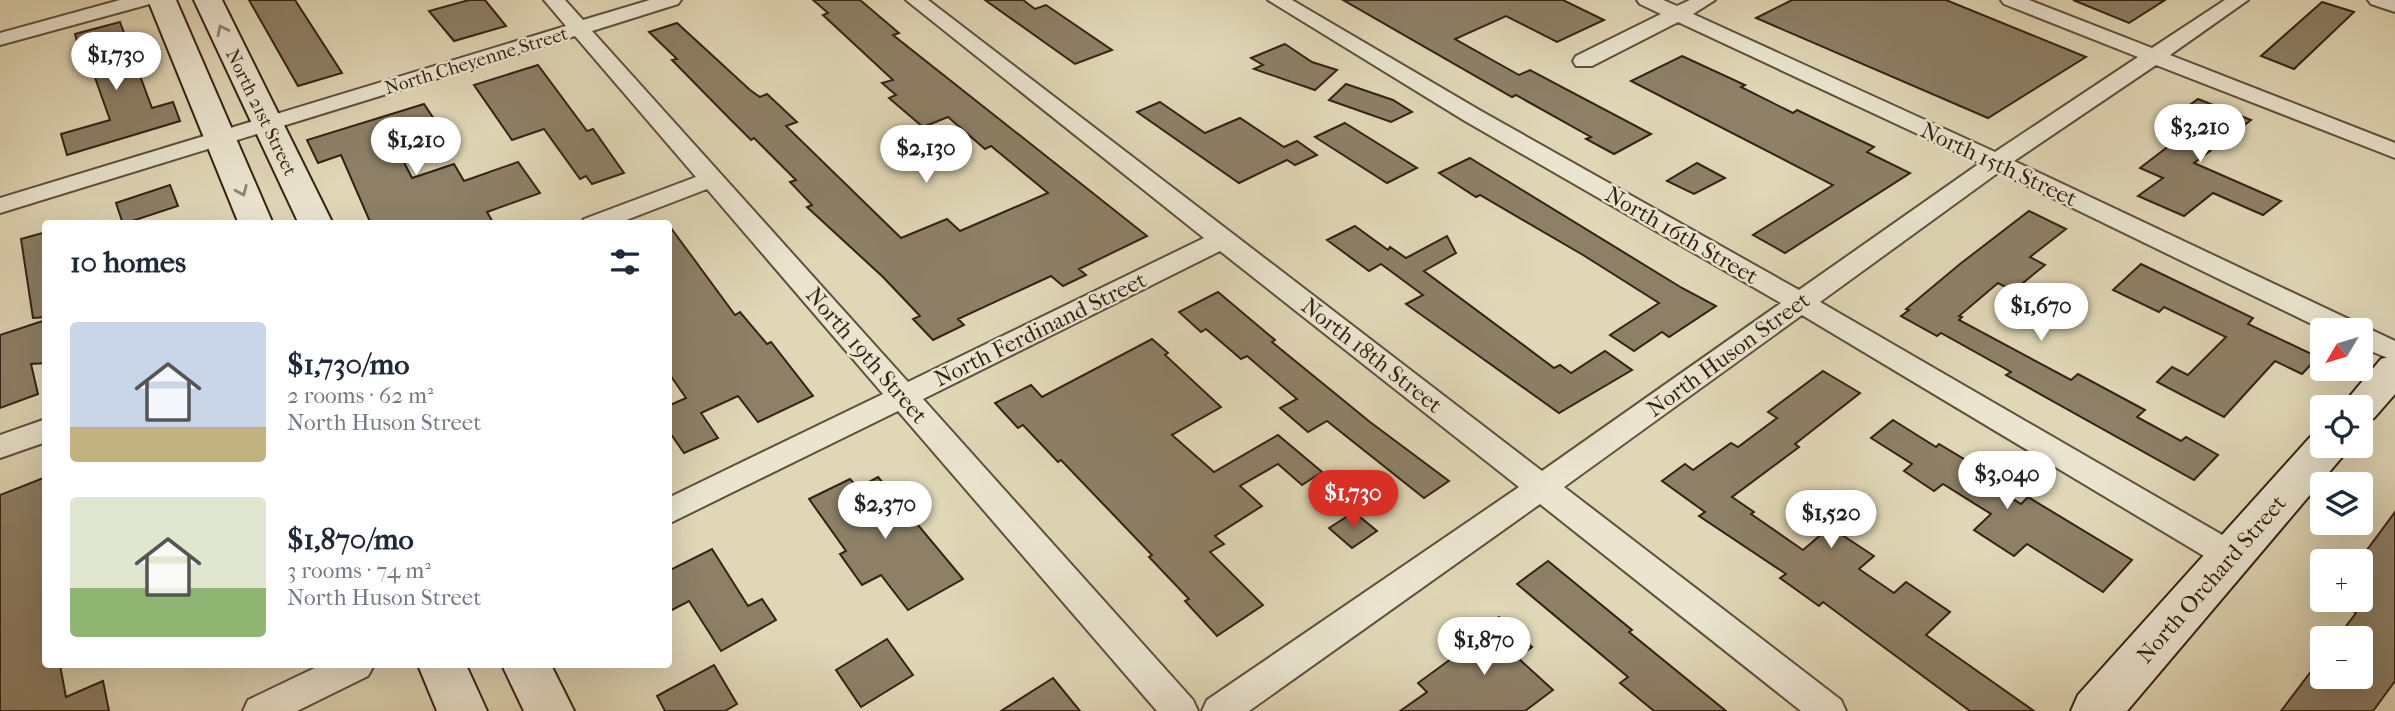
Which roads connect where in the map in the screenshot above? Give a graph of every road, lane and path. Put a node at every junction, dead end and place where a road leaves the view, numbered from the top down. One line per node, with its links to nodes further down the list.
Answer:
1 (143, 0): 16 (street)
2 (162, 0): 20 (main road, North 21st Street)
3 (208, 0): 19 (main road, North 21st Street, one-way to 3)
4 (554, 0): 15 (street, North 19th Street)
5 (671, 0): 15 (street, North Cheyenne Street)
6 (916, 0): 28 (street, North 18th Street)
7 (1278, 0): 29 (street, North 16th Street)
8 (1647, 0): 14 (street, North 15th Street)
9 (1705, 0): 14 (street)
10 (2011, 0): 17 (street)
11 (2238, 0): 17 (street, North Huson Street)
12 (2378, 0): 13 (street)
13 (2395, 6)
14 (1677, 14): 18 (street); 22 (street, North 15th Street)
15 (578, 29): 19 (street, North Cheyenne Street); 23 (street, North 19th Street)
16 (0, 39)
17 (2154, 56): 21 (street); 22 (street, North Huson Street)
18 (1584, 61)
19 (267, 125): 20 (street, North Cheyenne Street); 26 (main road, North 21st Street)
20 (220, 139): 24 (street, North Cheyenne Street); 25 (main road, North 21st Street, one-way to 25)
21 (2395, 150)
22 (1997, 162): 29 (street, North Huson Street); 30 (street, North 15th Street)
23 (712, 179): 27 (street); 35 (street, North 19th Street)
24 (0, 206)
25 (254, 220)
26 (314, 220)
27 (604, 220)
28 (1223, 239): 35 (street, North Ferdinand Street); 39 (street, North 18th Street)
29 (1800, 302): 39 (street, North Huson Street); 41 (street, North 16th Street)
30 (2323, 318)
31 (2373, 342): 32 (street)
32 (2395, 352)
33 (2395, 368): 34 (main road)
34 (2371, 395)
35 (902, 396): 40 (street, North Ferdinand Street); 48 (street, North 19th Street)
36 (42, 431): 37 (street)
37 (0, 447)
38 (2317, 458): 41 (main road, North Orchard Street)
39 (1542, 488): 49 (street, North Huson Street); 50 (street, North 18th Street)
40 (672, 510)
41 (2231, 556): 51 (main road, North Orchard Street)
42 (350, 668): 45 (street)
43 (443, 668): 46 (main road)
44 (528, 668): 47 (main road)
45 (261, 711)
46 (462, 711)
47 (549, 711)
48 (1180, 711)
49 (1220, 711)
50 (1828, 711)
51 (2096, 711)

